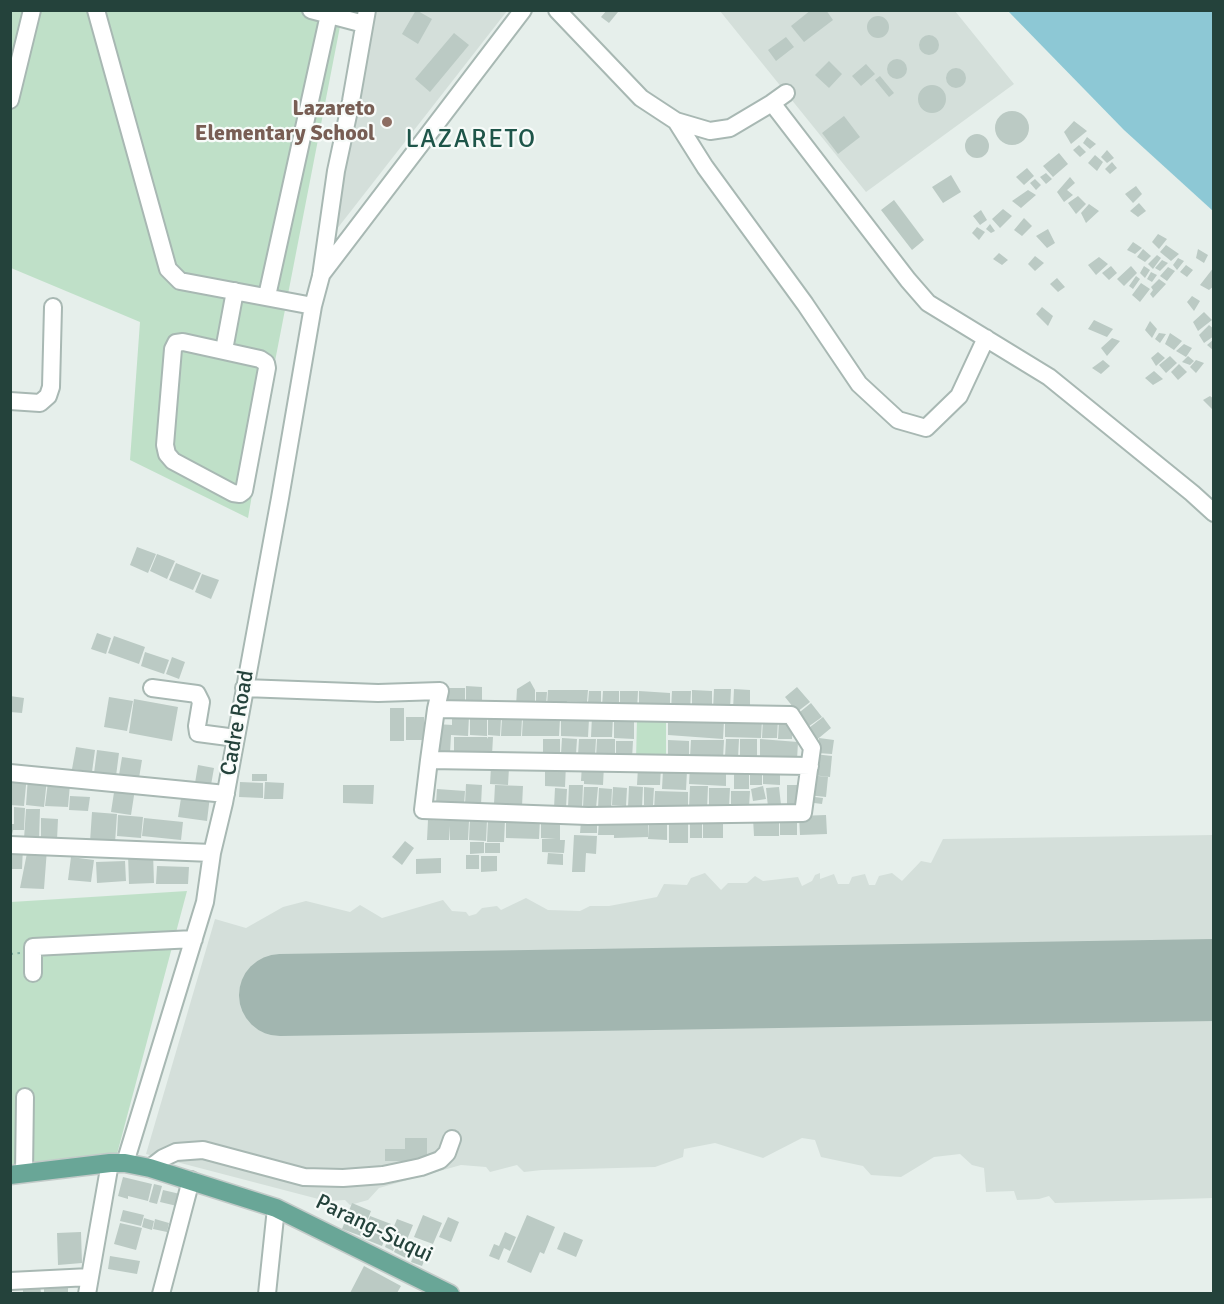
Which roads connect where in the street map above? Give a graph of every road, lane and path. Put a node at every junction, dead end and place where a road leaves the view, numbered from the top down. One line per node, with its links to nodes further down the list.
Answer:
1 (32, 10): 9 (street)
2 (96, 10): 13 (street)
3 (311, 10): 6 (street)
4 (522, 10): 12 (street)
5 (557, 10): 11 (street)
6 (330, 13): 7 (street); 14 (street)
7 (365, 17): 12 (street, Cadre Road)
8 (786, 93): 10 (street)
9 (10, 100)
10 (772, 103): 11 (street); 17 (street)
11 (676, 121): 17 (street)
12 (321, 276): 16 (street, Cadre Road)
13 (235, 291): 14 (street); 18 (street)
14 (267, 296): 16 (street)
15 (53, 306): 19 (street)
16 (313, 306): 22 (street, Cadre Road)
17 (986, 338): 20 (street)
18 (224, 350): 18 (street)
19 (10, 401)
20 (1214, 513)
21 (152, 688): 24 (street)
22 (244, 688): 23 (street); 24 (street, Cadre Road)
23 (436, 709): 25 (street); 26 (street)
24 (236, 738): 28 (street, Cadre Road)
25 (429, 760): 26 (street); 26 (street)
26 (810, 766)
27 (10, 773): 28 (street)
28 (225, 794): 30 (street, Cadre Road)
29 (10, 844): 30 (street)
30 (212, 853): 31 (street, Cadre Road)
31 (194, 939): 32 (street); 35 (street, Cadre Road)
32 (33, 973)
33 (25, 1097): 37 (street)
34 (452, 1139): 36 (street)
35 (118, 1163): 36 (main road, Parang-Suqui); 37 (main road, Parang-Suqui); 41 (street, Cadre Road)
36 (150, 1168): 38 (main road, Parang-Suqui)
37 (17, 1174)
38 (191, 1180): 39 (main road, Parang-Suqui); 42 (street)
39 (276, 1208): 43 (street); 44 (main road, Parang-Suqui)
40 (10, 1281): 41 (street)
41 (88, 1285)
42 (161, 1293)
43 (267, 1293)
44 (450, 1293)

